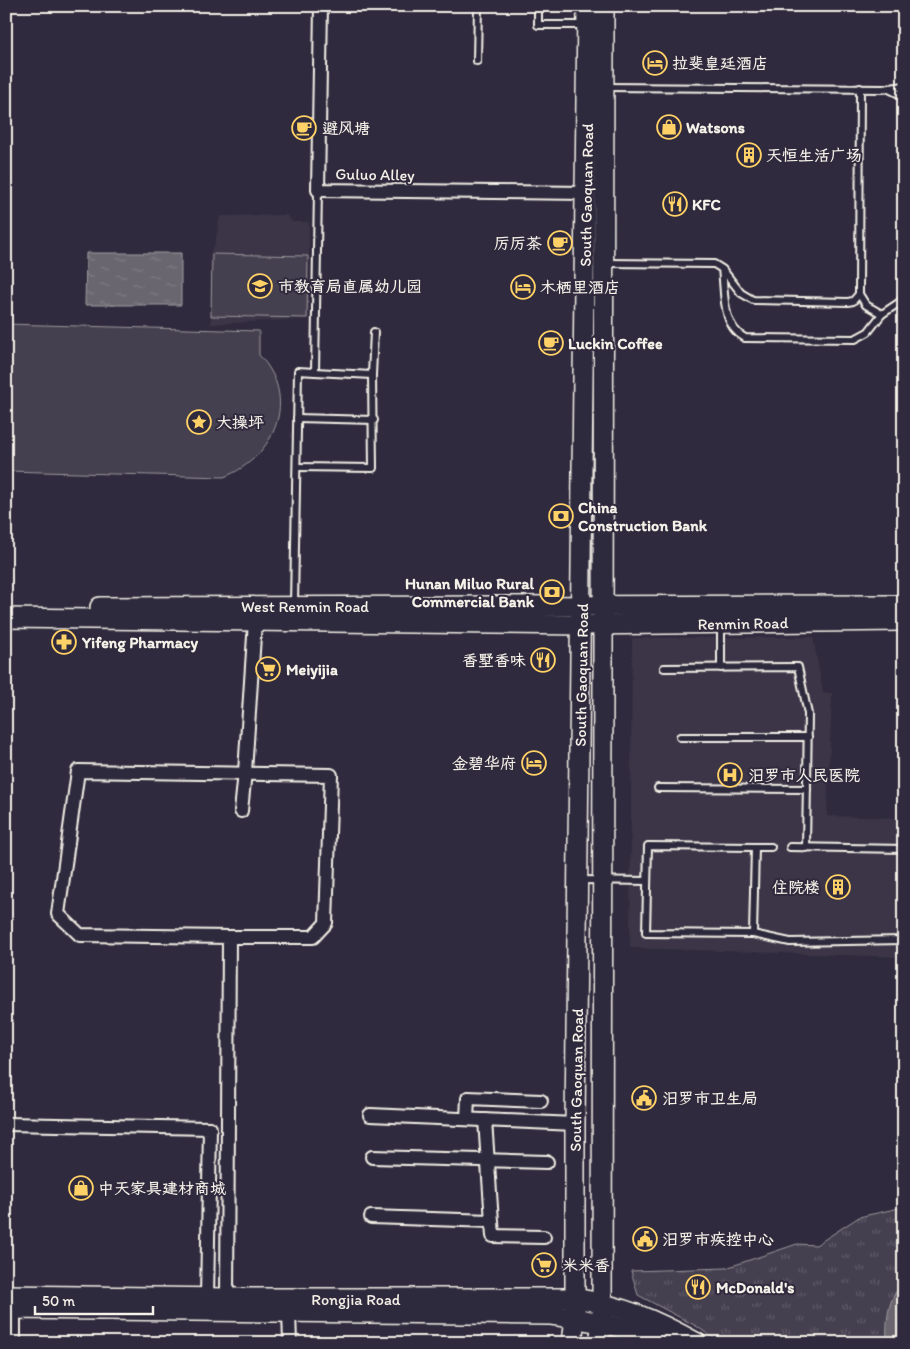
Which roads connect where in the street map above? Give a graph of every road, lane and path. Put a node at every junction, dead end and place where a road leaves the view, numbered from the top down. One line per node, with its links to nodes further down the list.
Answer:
1 (321, 6): 12 (street, Guluo Alley)
2 (478, 6): 6 (lane)
3 (538, 6): 5 (lane)
4 (604, 6): 8 (street, South Gaoquan Road)
5 (587, 15): 13 (street, South Gaoquan Road)
6 (477, 61)
7 (904, 86): 10 (lane)
8 (605, 87): 9 (lane); 14 (street, South Gaoquan Road)
9 (860, 88): 10 (lane); 16 (lane)
10 (883, 88): 11 (lane)
11 (904, 99)
12 (318, 190): 13 (street, Guluo Alley); 24 (lane)
13 (586, 192): 32 (street, South Gaoquan Road)
14 (605, 263): 15 (lane); 33 (street, South Gaoquan Road)
15 (722, 269): 18 (lane); 22 (lane)
16 (859, 294): 18 (lane); 19 (lane)
17 (904, 295): 21 (lane)
18 (848, 302): 19 (lane)
19 (866, 305): 20 (lane)
20 (874, 310): 21 (lane); 22 (lane)
21 (882, 314): 22 (lane)
22 (876, 320)
23 (374, 332): 25 (lane)
24 (315, 372): 25 (lane); 26 (lane)
25 (372, 375): 27 (lane)
26 (298, 418): 27 (lane); 28 (lane)
27 (374, 420): 28 (lane)
28 (296, 467): 31 (lane)
29 (904, 605): 33 (street, Renmin Road)
30 (6, 606): 31 (street, West Renmin Road)
31 (294, 614): 32 (street, West Renmin Road); 35 (street, West Renmin Road)
32 (582, 616): 33 (street, Renmin Road); 51 (street, South Gaoquan Road)
33 (604, 616): 37 (street, Renmin Road); 52 (street, South Gaoquan Road)
34 (6, 618): 35 (street, West Renmin Road)
35 (255, 621): 42 (street)
36 (904, 621): 37 (street, Renmin Road)
37 (721, 624): 39 (lane)
38 (664, 668): 39 (lane)
39 (721, 668): 41 (lane)
40 (680, 737): 41 (lane)
41 (808, 737): 44 (lane)
42 (246, 772): 45 (street); 55 (street); 55 (street)
43 (658, 788): 44 (lane)
44 (807, 789): 49 (lane)
45 (240, 811)
46 (755, 847): 47 (lane); 53 (lane); 54 (lane)
47 (771, 847)
48 (790, 847): 49 (lane)
49 (806, 848): 50 (lane)
50 (904, 849)
51 (578, 880): 52 (lane); 62 (street, South Gaoquan Road)
52 (603, 880): 53 (lane); 73 (street, South Gaoquan Road)
53 (647, 881): 54 (lane)
54 (753, 934): 56 (lane)
55 (229, 937): 70 (street)
56 (904, 940)
57 (541, 1101): 59 (street)
58 (370, 1115): 59 (street)
59 (467, 1119): 60 (street)
60 (485, 1120): 62 (street); 64 (street)
61 (6, 1124): 69 (street)
62 (575, 1124): 71 (street, South Gaoquan Road)
63 (372, 1157): 64 (street)
64 (487, 1161): 65 (street); 67 (street)
65 (547, 1162)
66 (371, 1217): 67 (street)
67 (491, 1221): 68 (street)
68 (544, 1237)
69 (207, 1298): 70 (street, Rongjia Road); 72 (street, Rongjia Road)
70 (227, 1298): 71 (street, Rongjia Road)
71 (575, 1298): 73 (street, Rongjia Road); 75 (street, South Gaoquan Road)
72 (10, 1302): 74 (street, Rongjia Road); 77 (street)
73 (601, 1302): 76 (street, South Gaoquan Road); 82 (street, Rongjia Road)
74 (289, 1312): 75 (street, Rongjia Road); 78 (street)
75 (575, 1318): 76 (street, Rongjia Road); 79 (street, South Gaoquan Road)
76 (602, 1323): 80 (street, South Gaoquan Road); 81 (street, Rongjia Road)
77 (14, 1343)
78 (290, 1343)
79 (572, 1343)
80 (599, 1343)
81 (662, 1343)
82 (697, 1343)

